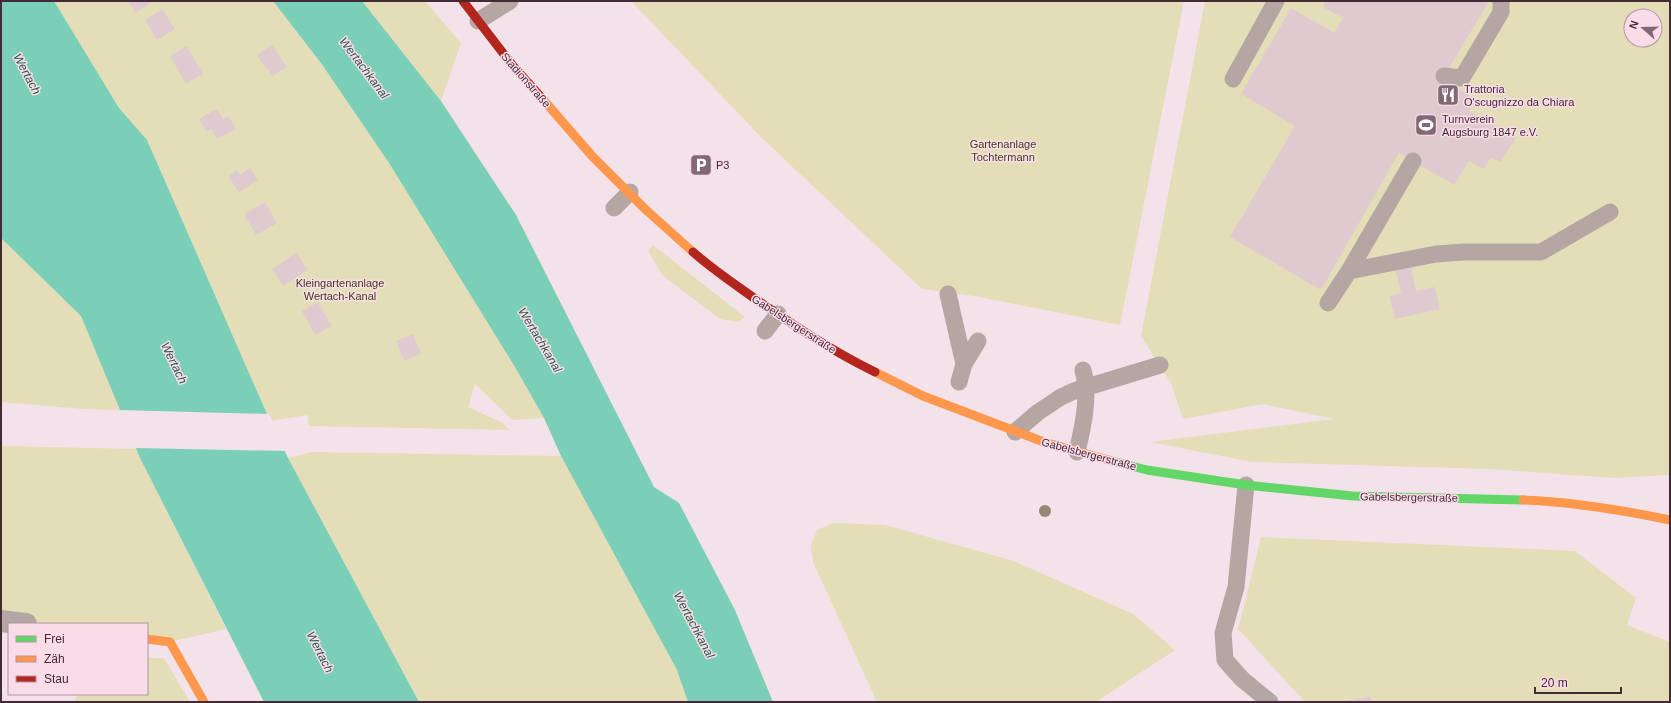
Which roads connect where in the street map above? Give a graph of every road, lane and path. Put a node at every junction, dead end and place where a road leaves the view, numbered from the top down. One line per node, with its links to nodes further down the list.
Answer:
1 (463, 1): 5 (street, Stadionstraße)
2 (510, 1): 5 (lane)
3 (1276, 1): 7 (lane)
4 (1501, 1): 6 (lane)
5 (478, 21): 8 (street, Stadionstraße)
6 (1444, 76)
7 (1233, 79)
8 (593, 157): 10 (street, Gabelsbergerstraße)
9 (1413, 161): 13 (lane)
10 (630, 192): 11 (lane); 16 (street, Gabelsbergerstraße)
11 (614, 208)
12 (1610, 212): 13 (lane)
13 (1349, 271): 15 (lane)
14 (948, 294): 19 (lane)
15 (1328, 303)
16 (778, 314): 17 (lane); 24 (street, Gabelsbergerstraße)
17 (765, 331)
18 (978, 341): 19 (lane)
19 (964, 364): 22 (lane)
20 (1160, 365): 23 (lane)
21 (1083, 370): 23 (lane)
22 (959, 382)
23 (1087, 388): 24 (lane); 25 (lane)
24 (1015, 432): 25 (street, Gabelsbergerstraße)
25 (1077, 452): 26 (street, Gabelsbergerstraße)
26 (1246, 485): 27 (street, Gabelsbergerstraße); 32 (lane)
27 (1670, 520)
28 (1, 621): 29 (street)
29 (18, 623)
30 (148, 639): 31 (street)
31 (204, 702)
32 (1270, 702)

